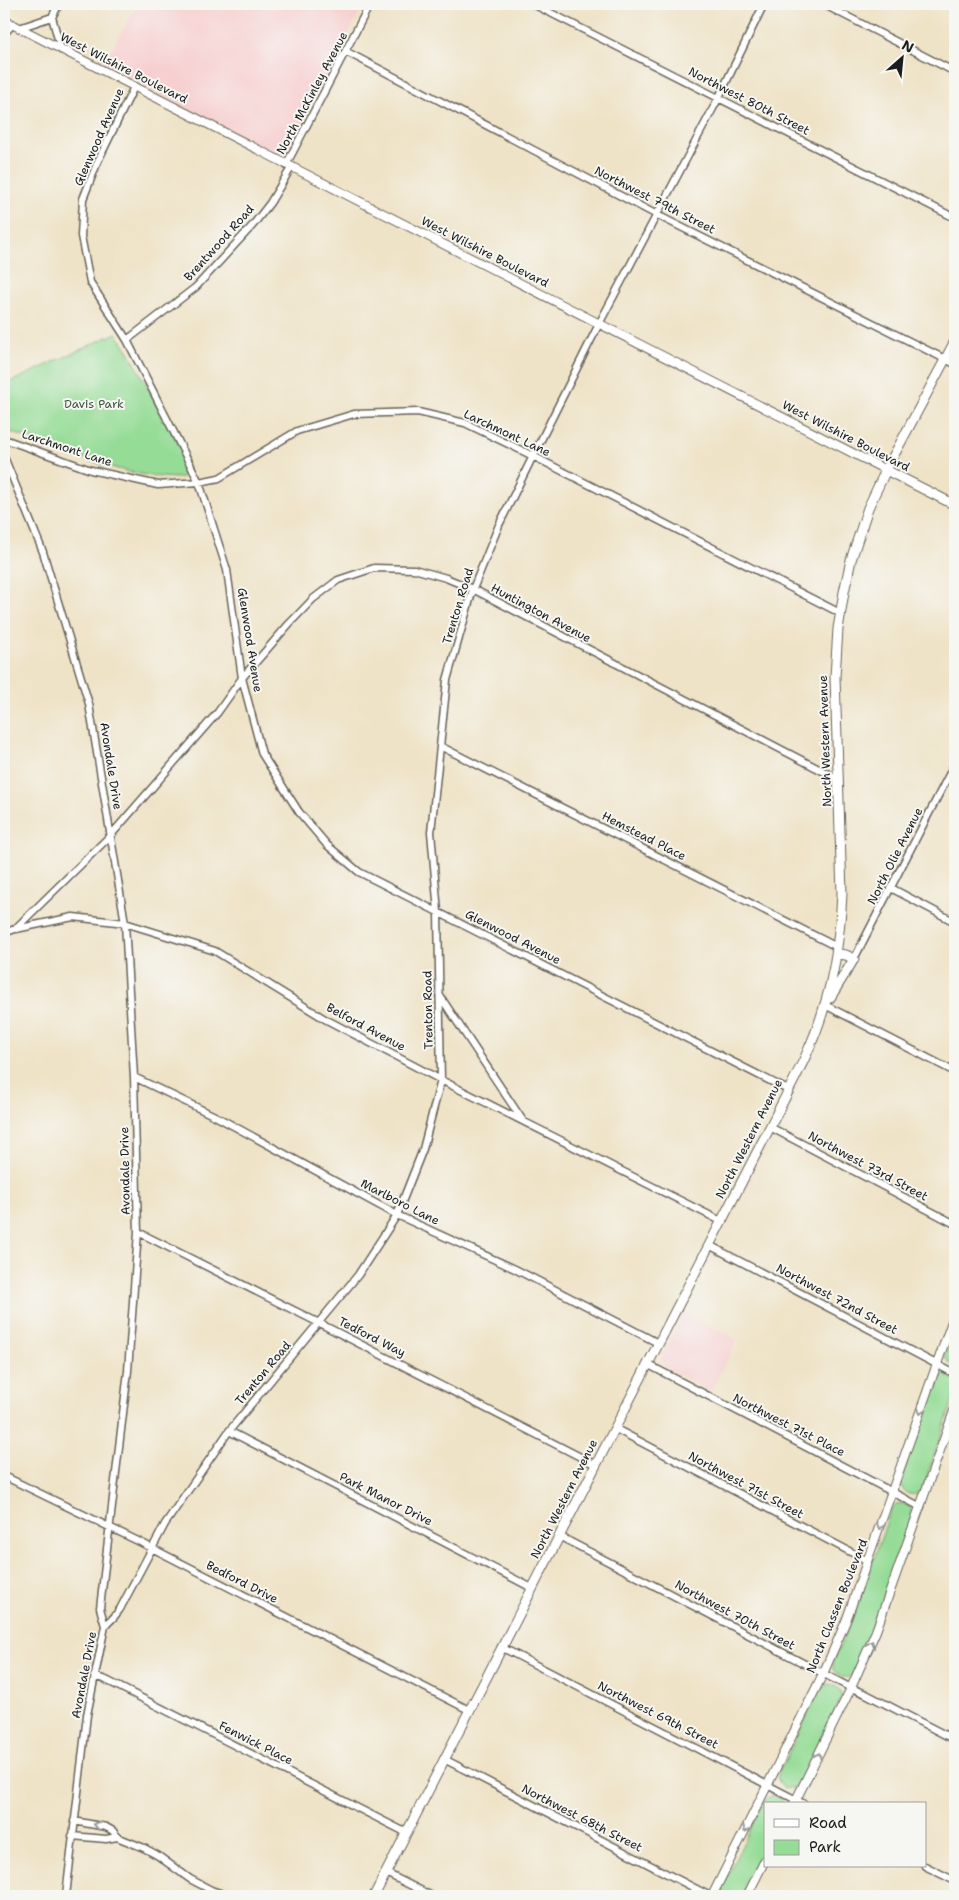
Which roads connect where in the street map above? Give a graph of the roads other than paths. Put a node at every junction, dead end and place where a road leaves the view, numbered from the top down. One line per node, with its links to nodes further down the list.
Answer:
1 (59, 4): 6 (street)
2 (370, 4): 11 (street, North McKinley Avenue)
3 (533, 4): 14 (street, Northwest 80th Street)
4 (764, 4): 14 (street, Trenton Road)
5 (823, 4): 12 (street)
6 (52, 17): 8 (street); 10 (street)
7 (4, 20): 8 (street, West Wilshire Boulevard)
8 (16, 26): 9 (street); 10 (street, West Wilshire Boulevard)
9 (4, 34)
10 (62, 50): 13 (street, West Wilshire Boulevard)
11 (347, 52): 15 (street, North McKinley Avenue); 16 (street, Northwest 79th Street)
12 (955, 72)
13 (134, 87): 15 (street, West Wilshire Boulevard); 19 (street, Glenwood Avenue)
14 (718, 99): 16 (street, Trenton Road); 17 (street, Northwest 80th Street)
15 (289, 166): 18 (street, West Wilshire Boulevard); 19 (street, Brentwood Road)
16 (657, 215): 18 (street, Trenton Road); 21 (street, Northwest 79th Street)
17 (955, 218)
18 (599, 324): 24 (street, Trenton Road); 26 (street, West Wilshire Boulevard)
19 (127, 340): 27 (street, Glenwood Avenue)
20 (955, 342): 21 (main road, North Western Avenue)
21 (946, 359): 22 (street, Northwest 79th Street); 26 (main road, North Western Avenue)
22 (955, 364)
23 (4, 439): 27 (street, Larchmont Lane)
24 (533, 456): 27 (street, Larchmont Lane); 29 (street, Trenton Road); 30 (street, Larchmont Lane)
25 (4, 457): 35 (street, Avondale Drive)
26 (886, 470): 28 (main road, West Wilshire Boulevard); 30 (main road, North Western Avenue)
27 (199, 482): 31 (street, Glenwood Avenue)
28 (955, 505)
29 (473, 589): 31 (street, Huntington Avenue); 32 (street, Trenton Road); 34 (street, Huntington Avenue)
30 (840, 613): 34 (main road, North Western Avenue)
31 (242, 678): 35 (street, Huntington Avenue); 37 (street, Glenwood Avenue)
32 (440, 746): 37 (street, Trenton Road); 42 (street, Hemstead Place)
33 (955, 763): 36 (street, North Olie Avenue)
34 (838, 779): 42 (main road, North Western Avenue)
35 (111, 835): 39 (street, Avondale Drive); 40 (street, Huntington Avenue)
36 (891, 888): 38 (street); 43 (street, North Olie Avenue)
37 (438, 912): 44 (street, Trenton Road); 49 (street, Glenwood Avenue)
38 (955, 922)
39 (125, 923): 40 (street, Belford Avenue); 47 (street, Avondale Drive); 48 (street, Belford Avenue)
40 (15, 929): 41 (street, Huntington Avenue)
41 (4, 933)
42 (837, 950): 43 (main road); 45 (main road, North Western Avenue)
43 (854, 959): 45 (main road)
44 (440, 995): 48 (street, Trenton Road); 50 (street)
45 (825, 1006): 46 (street); 49 (main road, North Western Avenue)
46 (955, 1072)
47 (134, 1076): 52 (street, Marlboro Lane); 55 (street, Avondale Drive)
48 (441, 1080): 50 (street, Belford Avenue); 52 (street, Trenton Road)
49 (788, 1090): 51 (main road, North Western Avenue)
50 (524, 1122): 53 (street, Belford Avenue)
51 (770, 1127): 53 (main road, North Western Avenue); 54 (street, Northwest 73rd Street)
52 (397, 1215): 58 (street, Trenton Road); 59 (street, Marlboro Lane)
53 (721, 1221): 56 (main road, North Western Avenue)
54 (955, 1224)
55 (138, 1232): 58 (street, Tedford Way); 70 (street, Avondale Drive)
56 (709, 1245): 59 (main road, North Western Avenue); 61 (street, Northwest 72nd Street)
57 (955, 1313): 61 (street, North Classen Boulevard)
58 (319, 1323): 65 (street, Trenton Road); 66 (street, Tedford Way)
59 (658, 1343): 60 (main road, North Western Avenue)
60 (647, 1364): 64 (main road, North Western Avenue); 68 (street, Northwest 71st Place)
61 (937, 1365): 62 (street, Northwest 72nd Street); 68 (street, North Classen Boulevard, one-way to 68)
62 (955, 1374)
63 (955, 1408): 69 (street)
64 (614, 1428): 66 (main road, North Western Avenue); 73 (street, Northwest 71st Street)
65 (229, 1430): 72 (street, Trenton Road); 74 (street, Park Manor Drive)
66 (596, 1465): 71 (main road, North Western Avenue)
67 (4, 1476): 70 (street, Bedford Drive)
68 (892, 1491): 69 (street, Northwest 71st Place); 73 (street, North Classen Boulevard, one-way to 73)
69 (921, 1506): 79 (street, one-way to 69)
70 (109, 1527): 72 (street, Bedford Drive); 75 (street, Avondale Drive)
71 (559, 1536): 74 (main road, North Western Avenue); 77 (street, Northwest 70th Street)
72 (151, 1548): 75 (street, Trenton Road); 80 (street, Bedford Drive)
73 (868, 1561): 77 (street, North Classen Boulevard)
74 (532, 1588): 76 (main road, North Western Avenue)
75 (105, 1626): 78 (street, Avondale Drive)
76 (501, 1647): 80 (main road, North Western Avenue); 83 (street, Northwest 69th Street)
77 (823, 1674): 79 (street, Northwest 70th Street); 83 (street, North Classen Boulevard)
78 (94, 1676): 85 (street, Avondale Drive); 86 (street, Fenwick Place)
79 (852, 1688): 81 (street, Northwest 70th Street); 84 (street, one-way to 79)
80 (469, 1710): 82 (main road, North Western Avenue)
81 (955, 1740)
82 (444, 1759): 86 (main road, North Western Avenue); 97 (street, Northwest 68th Street)
83 (768, 1785): 84 (street, Northwest 69th Street); 97 (street, North Classen Boulevard, one-way to 97)
84 (795, 1802)
85 (74, 1822): 87 (street, Avondale Drive); 88 (street, one-way to 85)
86 (407, 1833): 91 (main road, North Western Avenue)
87 (72, 1836): 88 (street); 93 (street, Avondale Drive)
88 (117, 1836): 94 (street)
89 (764, 1862): 98 (street)
90 (926, 1866): 92 (street)
91 (386, 1873): 95 (main road, North Western Avenue); 96 (street)
92 (955, 1881)
93 (66, 1896)
94 (229, 1896)
95 (374, 1896)
96 (432, 1896)
97 (711, 1896)
98 (747, 1896)

